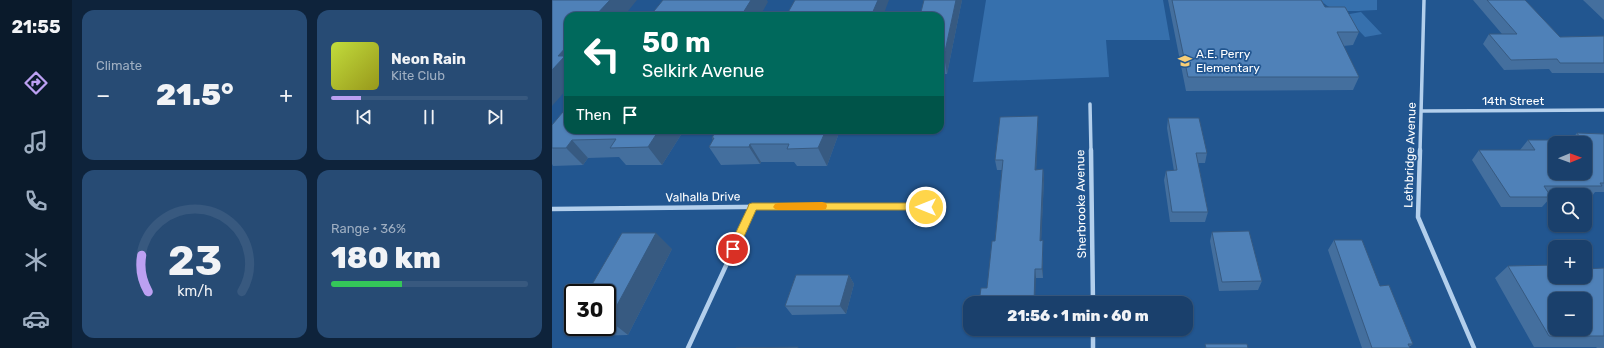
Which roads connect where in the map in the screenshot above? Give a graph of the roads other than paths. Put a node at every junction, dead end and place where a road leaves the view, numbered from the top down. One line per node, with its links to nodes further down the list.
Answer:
1 (1424, 0): 4 (street, Lethbridge Avenue)
2 (1090, 104): 8 (street, Sherbrooke Avenue)
3 (1604, 110): 4 (street, 14th Street)
4 (1422, 111): 12 (street, Lethbridge Avenue)
5 (752, 207): 6 (street, Valhalla Drive); 7 (street, Valhalla Drive); 10 (street)
6 (926, 207)
7 (552, 210)
8 (1093, 296)
9 (1093, 336): 11 (street)
10 (688, 348)
11 (1094, 348)
12 (1474, 348)

